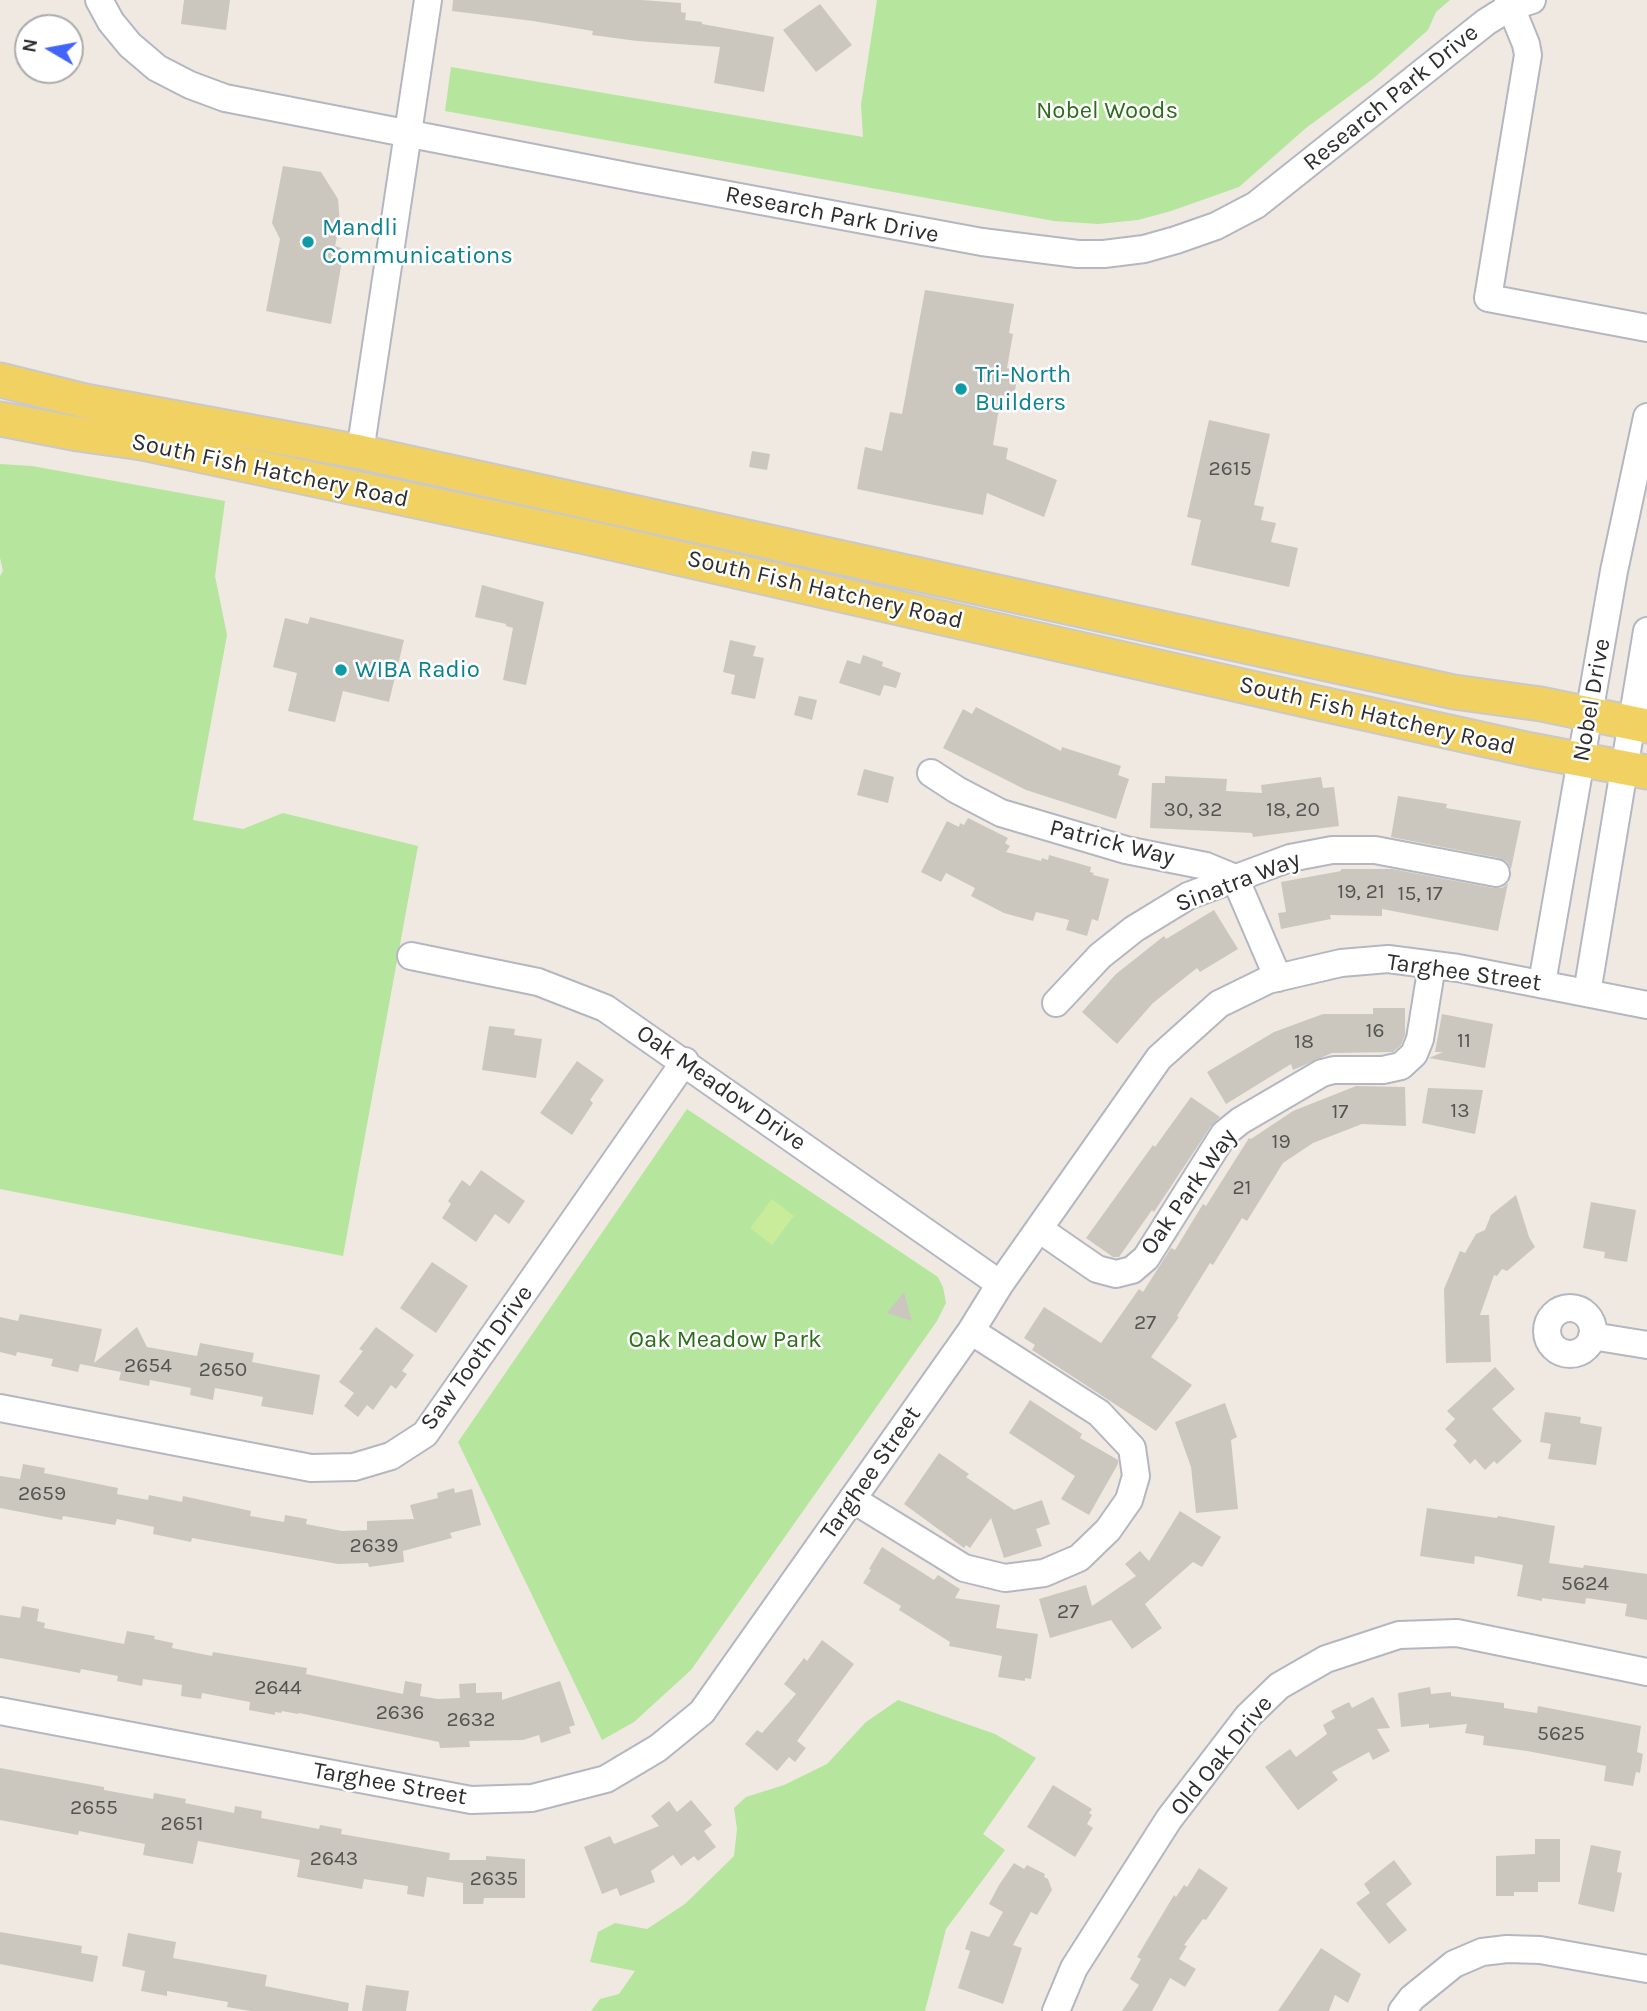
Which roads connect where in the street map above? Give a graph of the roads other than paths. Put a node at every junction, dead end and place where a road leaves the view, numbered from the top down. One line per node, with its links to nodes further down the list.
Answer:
1 (99, 0): 4 (street, Research Park Drive)
2 (428, 0): 4 (street)
3 (1517, 2): 4 (street, Research Park Drive); 5 (street)
4 (408, 132): 9 (street)
5 (1647, 328)
6 (0, 380): 9 (main road, South Fish Hatchery Road)
7 (1647, 417): 11 (street, Nobel Drive)
8 (0, 419): 13 (main road, South Fish Hatchery Road)
9 (360, 452): 11 (main road, South Fish Hatchery Road)
10 (1647, 631): 12 (street, Nobel Drive)
11 (1591, 715): 12 (main road, South Fish Hatchery Road); 13 (street, Nobel Drive)
12 (1639, 724): 14 (street, Nobel Drive)
13 (1582, 760): 14 (main road, South Fish Hatchery Road); 21 (street, Nobel Drive)
14 (1636, 770): 22 (street, Nobel Drive)
15 (931, 773): 17 (street, Patrick Way)
16 (1496, 873): 17 (street, Sinatra Way)
17 (1235, 878): 20 (street); 23 (street, Sinatra Way)
18 (411, 956): 25 (street, Oak Meadow Drive)
19 (1432, 965): 20 (street, Targhee Street); 21 (street, Targhee Street); 26 (street, Oak Park Way)
20 (1278, 978): 26 (street, Targhee Street)
21 (1542, 984): 22 (street, Targhee Street)
22 (1587, 993): 24 (street, Targhee Street)
23 (1056, 1003)
24 (1647, 1005)
25 (685, 1061): 27 (street, Oak Meadow Drive); 31 (street, Saw Tooth Drive)
26 (1039, 1230): 27 (street, Targhee Street)
27 (1000, 1284): 28 (street, Targhee Street)
28 (971, 1331): 32 (street, Targhee Street); 32 (street)
29 (1592, 1336): 30 (street)
30 (1647, 1345)
31 (0, 1408)
32 (852, 1499): 34 (street, Targhee Street)
33 (1647, 1672): 36 (street, Old Oak Drive)
34 (0, 1711)
35 (1647, 1969): 37 (street)
36 (1056, 2011)
37 (1402, 2011)

